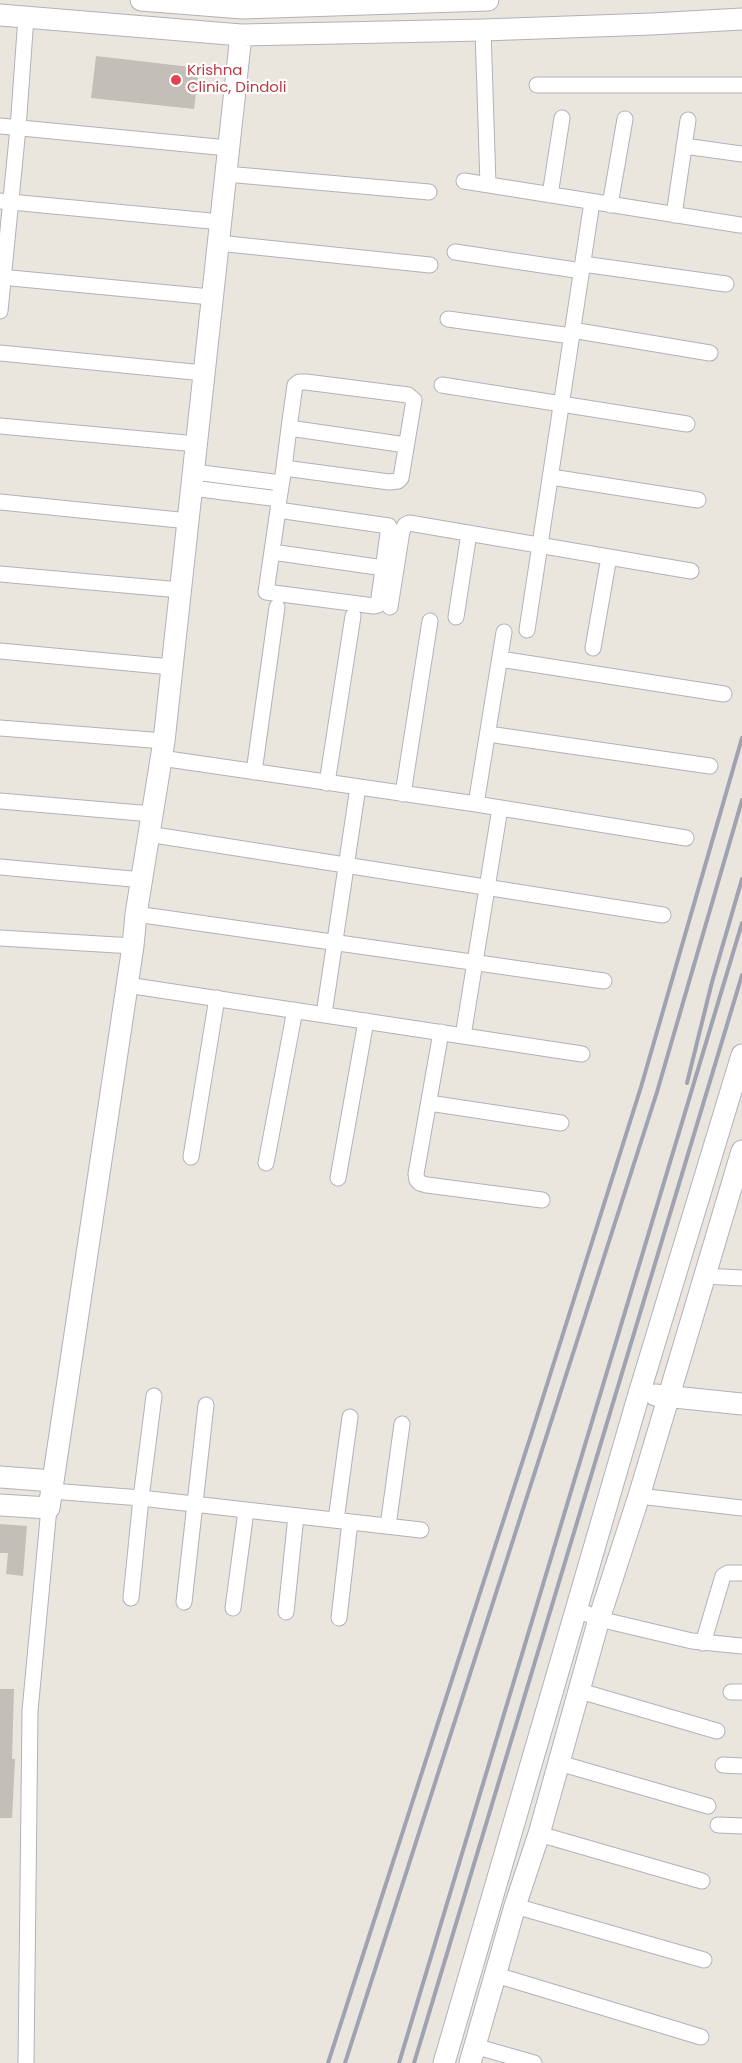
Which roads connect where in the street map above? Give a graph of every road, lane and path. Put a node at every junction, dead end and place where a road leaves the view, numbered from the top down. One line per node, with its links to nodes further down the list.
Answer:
1 (141, 0): 4 (street)
2 (488, 0): 3 (street)
3 (435, 1): 4 (street)
4 (243, 4): 9 (street)
5 (0, 15): 6 (street)
6 (26, 17): 9 (street); 16 (street)
7 (742, 19): 8 (street)
8 (483, 30): 9 (street); 22 (street)
9 (241, 35): 18 (street)
10 (537, 85): 11 (street)
11 (742, 85)
12 (562, 118): 24 (street)
13 (625, 119): 27 (street)
14 (688, 120): 17 (street)
15 (0, 126): 16 (street)
16 (18, 128): 18 (street); 25 (street)
17 (684, 146): 19 (street); 28 (street)
18 (228, 148): 20 (street)
19 (742, 154)
20 (226, 174): 23 (street); 29 (street)
21 (464, 180): 22 (street)
22 (488, 185): 24 (street)
23 (429, 192)
24 (550, 195): 26 (street)
25 (6, 201): 29 (street); 35 (street)
26 (592, 202): 27 (street); 34 (street)
27 (610, 205): 28 (street)
28 (674, 215): 30 (street)
29 (221, 222): 31 (street)
30 (740, 225)
31 (218, 243): 33 (street); 37 (street)
32 (455, 252): 34 (street)
33 (430, 265)
34 (582, 267): 36 (street); 40 (street)
35 (2, 277): 37 (street); 38 (street)
36 (726, 284)
37 (211, 297): 43 (street)
38 (0, 312)
39 (448, 319): 40 (street)
40 (572, 333): 41 (street); 45 (street)
41 (710, 353)
42 (0, 354): 43 (street)
43 (204, 373): 49 (street)
44 (442, 385): 45 (street)
45 (561, 404): 46 (street); 52 (street)
46 (687, 424)
47 (0, 426): 49 (street)
48 (290, 428): 50 (street); 50 (street); 51 (street)
49 (197, 444): 53 (street)
50 (406, 445): 51 (street)
51 (284, 468): 54 (street)
52 (551, 477): 55 (street); 60 (street)
53 (193, 480): 54 (street); 57 (street); 58 (street)
54 (281, 483): 57 (street)
55 (698, 500)
56 (0, 502): 58 (street)
57 (278, 505): 61 (street); 63 (street)
58 (189, 521): 66 (street)
59 (470, 533): 60 (street); 68 (street); 70 (street)
60 (540, 545): 62 (street); 72 (street)
61 (272, 552): 63 (street); 63 (street)
62 (609, 557): 64 (street); 74 (street)
63 (384, 568)
64 (691, 571)
65 (0, 574): 66 (street)
66 (180, 590): 77 (street)
67 (277, 607): 83 (street)
68 (390, 607)
69 (353, 616): 84 (street)
70 (456, 617)
71 (430, 621): 86 (street)
72 (527, 630)
73 (504, 632): 76 (street)
74 (593, 648)
75 (0, 651): 77 (street)
76 (500, 660): 78 (street); 80 (street)
77 (171, 667): 81 (street)
78 (724, 694)
79 (0, 728): 81 (street)
80 (488, 734): 82 (street); 88 (street)
81 (163, 750): 83 (street); 90 (street)
82 (710, 766)
83 (254, 772): 84 (street)
84 (327, 783): 85 (street)
85 (358, 788): 86 (street); 92 (street)
86 (403, 794): 88 (street)
87 (0, 801): 90 (street)
88 (476, 804): 89 (street)
89 (500, 808): 91 (street); 95 (street)
90 (150, 824): 92 (street); 94 (street)
91 (686, 838)
92 (346, 865): 95 (street); 99 (street)
93 (0, 867): 94 (street)
94 (143, 880): 96 (street)
95 (487, 887): 97 (street); 101 (street)
96 (136, 914): 99 (street); 100 (street)
97 (663, 915)
98 (0, 938): 100 (street)
99 (334, 942): 101 (street); 106 (street)
100 (133, 946): 103 (street)
101 (475, 962): 102 (street); 109 (street)
102 (604, 981)
103 (127, 985): 104 (street); 130 (street)
104 (217, 998): 105 (street); 115 (street)
105 (295, 1010): 106 (street); 116 (street)
106 (324, 1014): 107 (street)
107 (366, 1021): 108 (street); 117 (street)
108 (441, 1032): 109 (street); 112 (street)
109 (463, 1036): 110 (street)
110 (582, 1054)
111 (742, 1055): 122 (street)
112 (429, 1103): 113 (street); 119 (street)
113 (561, 1123)
114 (742, 1151): 118 (street)
115 (191, 1157)
116 (266, 1163)
117 (338, 1178)
118 (735, 1197): 120 (street)
119 (542, 1200)
120 (704, 1276): 121 (street); 123 (street)
121 (742, 1278)
122 (638, 1394): 123 (street); 145 (street)
123 (668, 1395): 125 (street); 131 (street)
124 (154, 1396): 132 (street)
125 (742, 1404)
126 (206, 1405): 134 (street)
127 (350, 1417): 138 (street)
128 (402, 1424): 139 (street)
129 (0, 1477): 130 (street)
130 (51, 1493): 132 (street); 133 (street); 166 (street)
131 (639, 1496): 135 (street); 148 (street)
132 (140, 1498): 134 (street); 142 (street)
133 (0, 1505)
134 (194, 1505): 136 (street); 143 (street)
135 (742, 1508)
136 (246, 1510): 137 (street); 144 (street)
137 (296, 1516): 138 (street); 146 (street)
138 (343, 1521): 139 (street); 147 (street)
139 (388, 1526): 140 (street)
140 (421, 1530)
141 (742, 1573): 149 (street)
142 (131, 1598)
143 (184, 1602)
144 (233, 1608)
145 (576, 1609): 148 (street); 167 (street)
146 (286, 1612)
147 (339, 1618)
148 (599, 1619): 149 (street); 151 (street)
149 (703, 1643): 150 (street)
150 (742, 1646)
151 (580, 1691): 152 (street); 153 (street)
152 (717, 1731)
153 (559, 1763): 156 (street); 159 (street)
154 (724, 1765): 155 (street)
155 (742, 1766)
156 (708, 1806)
157 (718, 1824): 158 (street)
158 (742, 1826)
159 (539, 1834): 160 (street); 161 (street)
160 (702, 1881)
161 (515, 1906): 162 (street); 163 (street)
162 (704, 1960)
163 (496, 1975): 164 (street); 165 (street)
164 (700, 2037)
165 (472, 2054): 168 (street)
166 (26, 2063)
167 (444, 2063)
168 (534, 2063)

